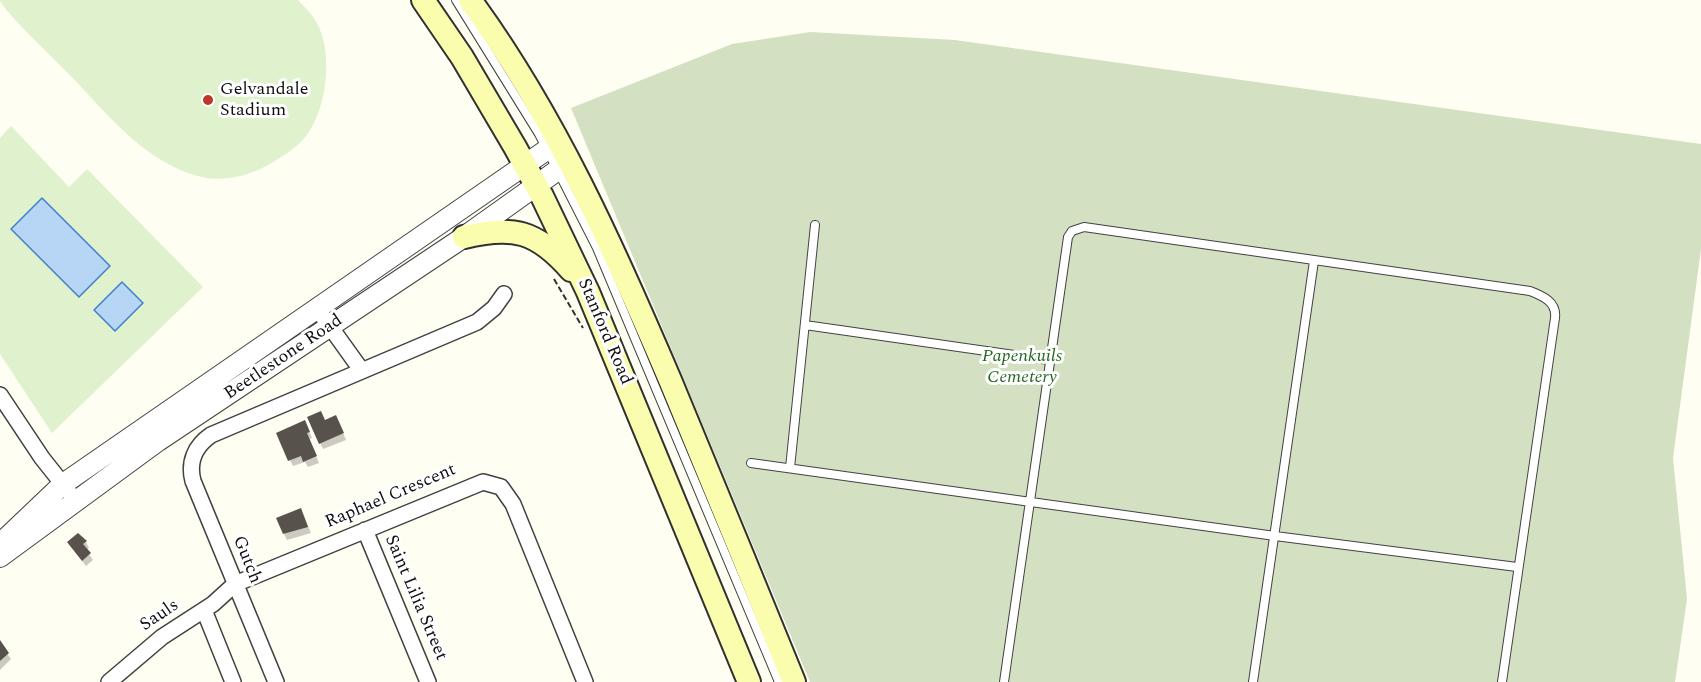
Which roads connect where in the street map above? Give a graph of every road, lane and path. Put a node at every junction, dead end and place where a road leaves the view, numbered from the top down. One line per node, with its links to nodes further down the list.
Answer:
1 (423, 0): 4 (main road, Stanford Road)
2 (456, 0): 4 (lane)
3 (470, 0): 4 (main road, Stanford Road)
4 (545, 165): 6 (street, Beetlestone Road); 9 (main road, Stanford Road); 11 (street, Beetlestone Road); 37 (lane); 38 (main road, Stanford Road)
5 (815, 225): 12 (lane)
6 (464, 237): 9 (main road); 13 (street, Beetlestone Road)
7 (1314, 261): 15 (lane); 25 (lane); 28 (lane)
8 (550, 271): 14 (path)
9 (588, 292): 36 (main road, Stanford Road)
10 (504, 294): 16 (street, Beetlestone Road)
11 (316, 307): 13 (street); 21 (street, Beetlestone Road)
12 (805, 325): 15 (lane); 20 (lane)
13 (331, 326): 16 (street); 22 (street, Beetlestone Road)
14 (586, 335)
15 (1049, 360): 23 (lane)
16 (362, 371): 18 (street, Beetlestone Road)
17 (0, 395): 21 (street)
18 (195, 451): 29 (street, Gutch)
19 (752, 463): 20 (lane)
20 (790, 468): 23 (lane)
21 (63, 484): 22 (street); 26 (street, Beetlestone Road)
22 (76, 501): 27 (street, Beetlestone Road)
23 (1030, 502): 25 (lane); 39 (lane)
24 (365, 530): 29 (street, Raphael Crescent); 34 (street, Saint Lilia Street); 35 (street, Raphael Crescent)
25 (1275, 536): 28 (lane); 40 (lane)
26 (0, 544)
27 (0, 556)
28 (1517, 567): 41 (lane)
29 (235, 585): 30 (street, Sauls); 33 (street, Gutch)
30 (204, 610): 31 (street, Sauls); 32 (street)
31 (109, 682)
32 (233, 682)
33 (276, 682)
34 (428, 682)
35 (585, 682)
36 (748, 682)
37 (780, 682)
38 (794, 682)
39 (1004, 682)
40 (1253, 682)
41 (1502, 682)

